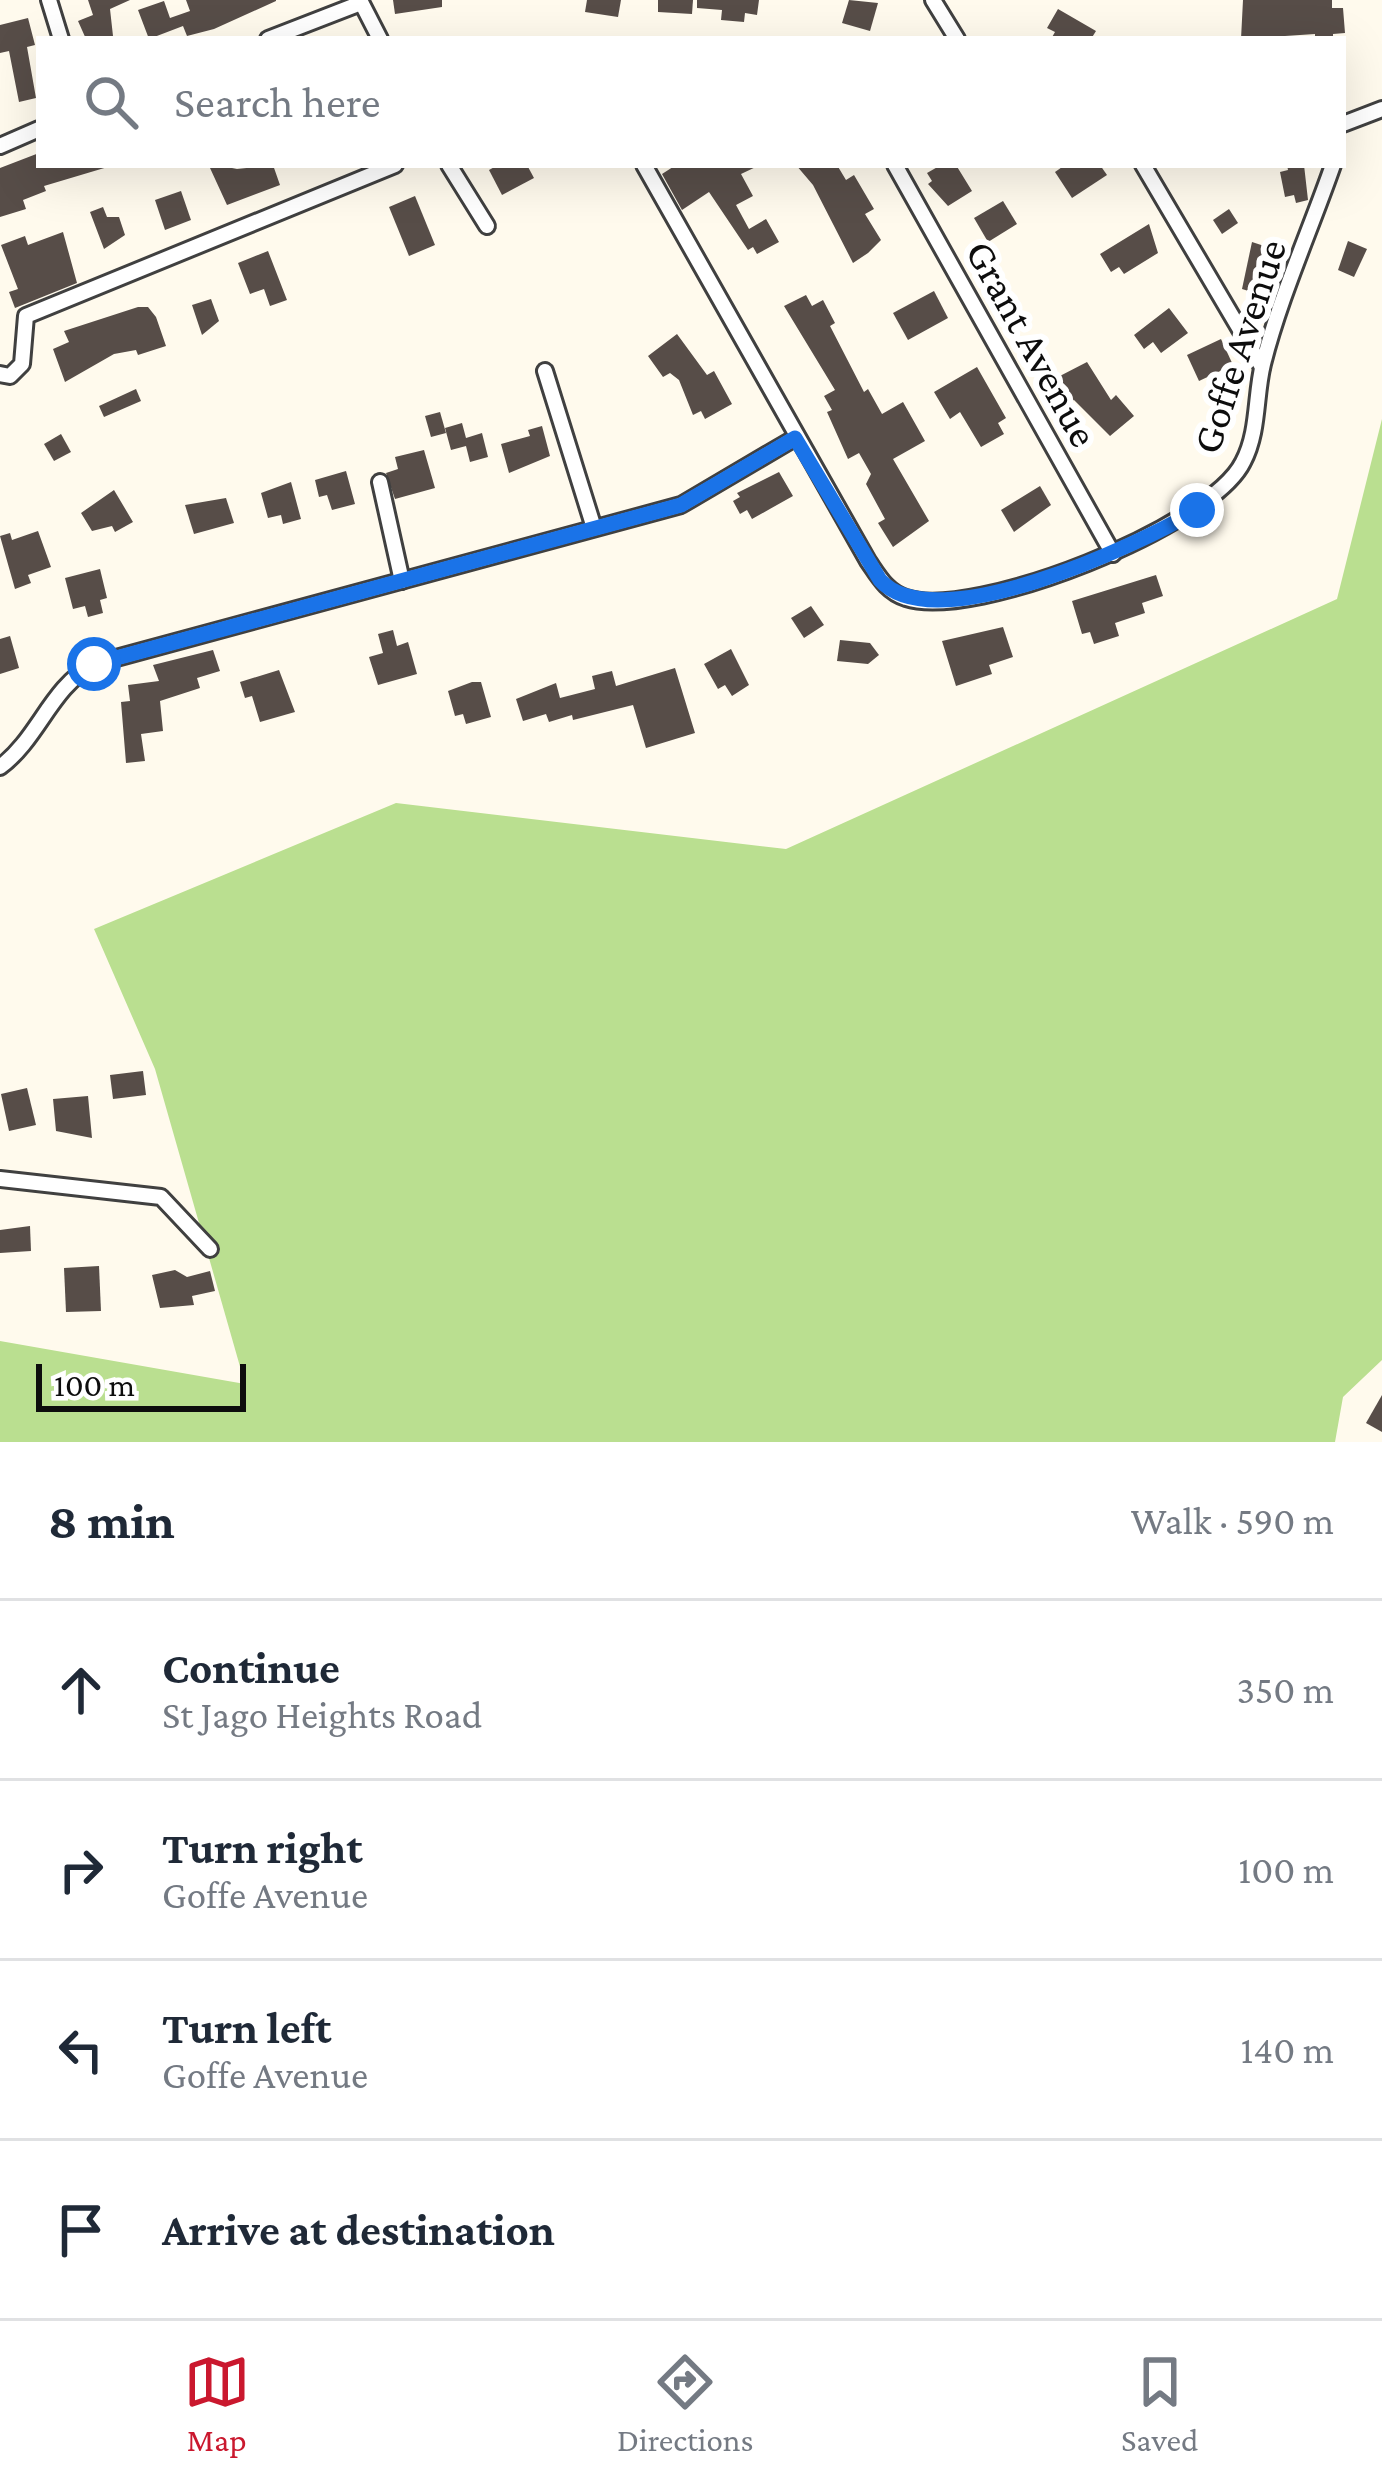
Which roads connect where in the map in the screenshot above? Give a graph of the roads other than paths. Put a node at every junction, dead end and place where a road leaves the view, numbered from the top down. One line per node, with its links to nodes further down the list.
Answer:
1 (49, 0): 4 (street)
2 (933, 0): 7 (street)
3 (360, 1): 5 (street); 6 (street)
4 (60, 36)
5 (275, 36)
6 (378, 36)
7 (955, 36)
8 (1382, 109): 9 (street)
9 (1346, 126)
10 (36, 130): 11 (street)
11 (0, 146)
12 (388, 168): 21 (street)
13 (450, 168): 18 (street)
14 (646, 168): 22 (street, Goffe Avenue)
15 (897, 168): 25 (street, Grant Avenue)
16 (1145, 168): 19 (street)
17 (1332, 168): 19 (street, Goffe Avenue)
18 (487, 226)
19 (1262, 367): 25 (street, Goffe Avenue)
20 (545, 371): 24 (street)
21 (0, 374)
22 (795, 438): 24 (street); 25 (street, Goffe Avenue)
23 (380, 482): 26 (street)
24 (595, 529): 26 (street)
25 (1113, 554)
26 (402, 581): 27 (street)
27 (0, 767)
28 (0, 1179): 29 (street)
29 (210, 1249)

